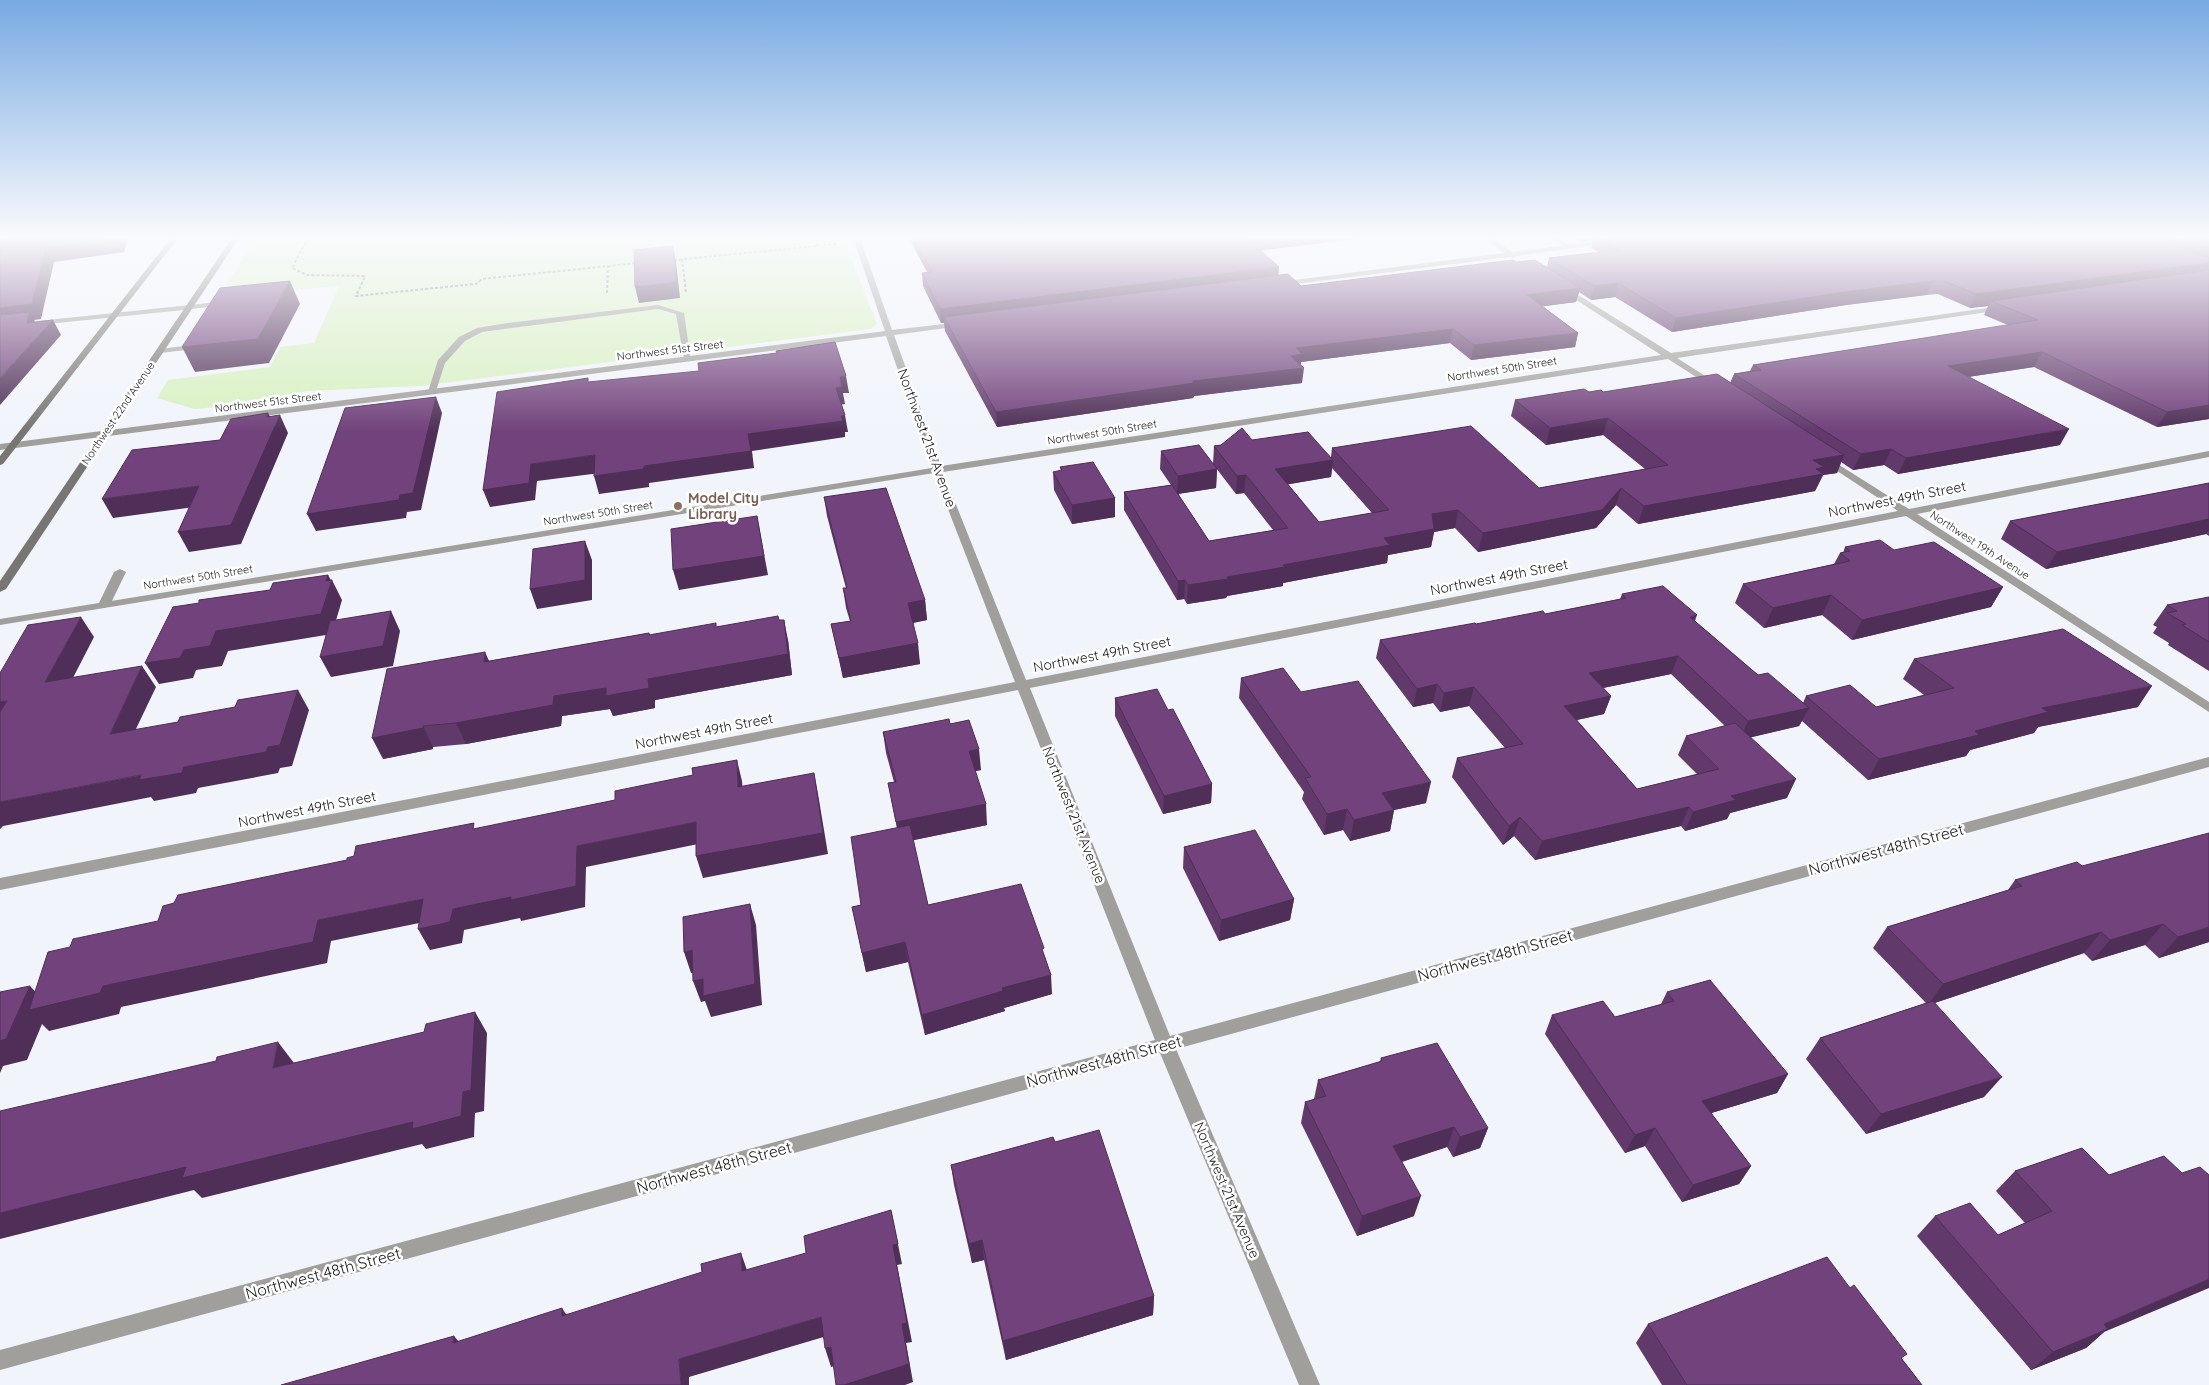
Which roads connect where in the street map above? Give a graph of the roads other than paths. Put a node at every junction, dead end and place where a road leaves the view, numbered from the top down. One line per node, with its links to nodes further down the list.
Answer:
1 (124, 303): 9 (main road)
2 (193, 303): 7 (main road, Northwest 22nd Avenue)
3 (226, 303): 7 (street)
4 (878, 303): 13 (street, Northwest 21st Avenue)
5 (1586, 303): 16 (street)
6 (587, 306): 10 (street)
7 (190, 307): 9 (street); 15 (main road, Northwest 22nd Avenue)
8 (2012, 307): 16 (street, Northwest 50th Street)
9 (114, 315): 12 (street); 21 (main road)
10 (586, 315): 17 (street); 18 (street)
11 (969, 323): 13 (street, Northwest 51st Street)
12 (29, 324)
13 (889, 333): 17 (street, Northwest 51st Street); 26 (street, Northwest 21st Avenue)
14 (192, 347): 15 (street)
15 (160, 351): 20 (main road, Northwest 22nd Avenue)
16 (1667, 355): 19 (street); 26 (street, Northwest 50th Street)
17 (688, 359): 18 (street, Northwest 51st Street)
18 (432, 392): 20 (street, Northwest 51st Street)
19 (1725, 393)
20 (104, 434): 21 (street, Northwest 51st Street); 29 (main road, Northwest 22nd Avenue)
21 (13, 446): 22 (street, Northwest 51st Street); 25 (main road)
22 (0, 447)
23 (1816, 453): 27 (street, Northwest 19th Avenue)
24 (2209, 454): 27 (street, Northwest 49th Street)
25 (0, 462)
26 (937, 470): 30 (street, Northwest 50th Street); 32 (street, Northwest 21st Avenue)
27 (1907, 513): 32 (street, Northwest 49th Street); 33 (street, Northwest 19th Avenue)
28 (120, 572): 30 (street)
29 (0, 589)
30 (104, 605): 31 (street, Northwest 50th Street)
31 (0, 622)
32 (1022, 684): 35 (street, Northwest 49th Street); 36 (street, Northwest 21st Avenue)
33 (2209, 708)
34 (2209, 762): 36 (street, Northwest 48th Street)
35 (0, 884)
36 (1166, 1044): 37 (street, Northwest 48th Street); 38 (street, Northwest 21st Avenue)
37 (0, 1360)
38 (1310, 1385)

